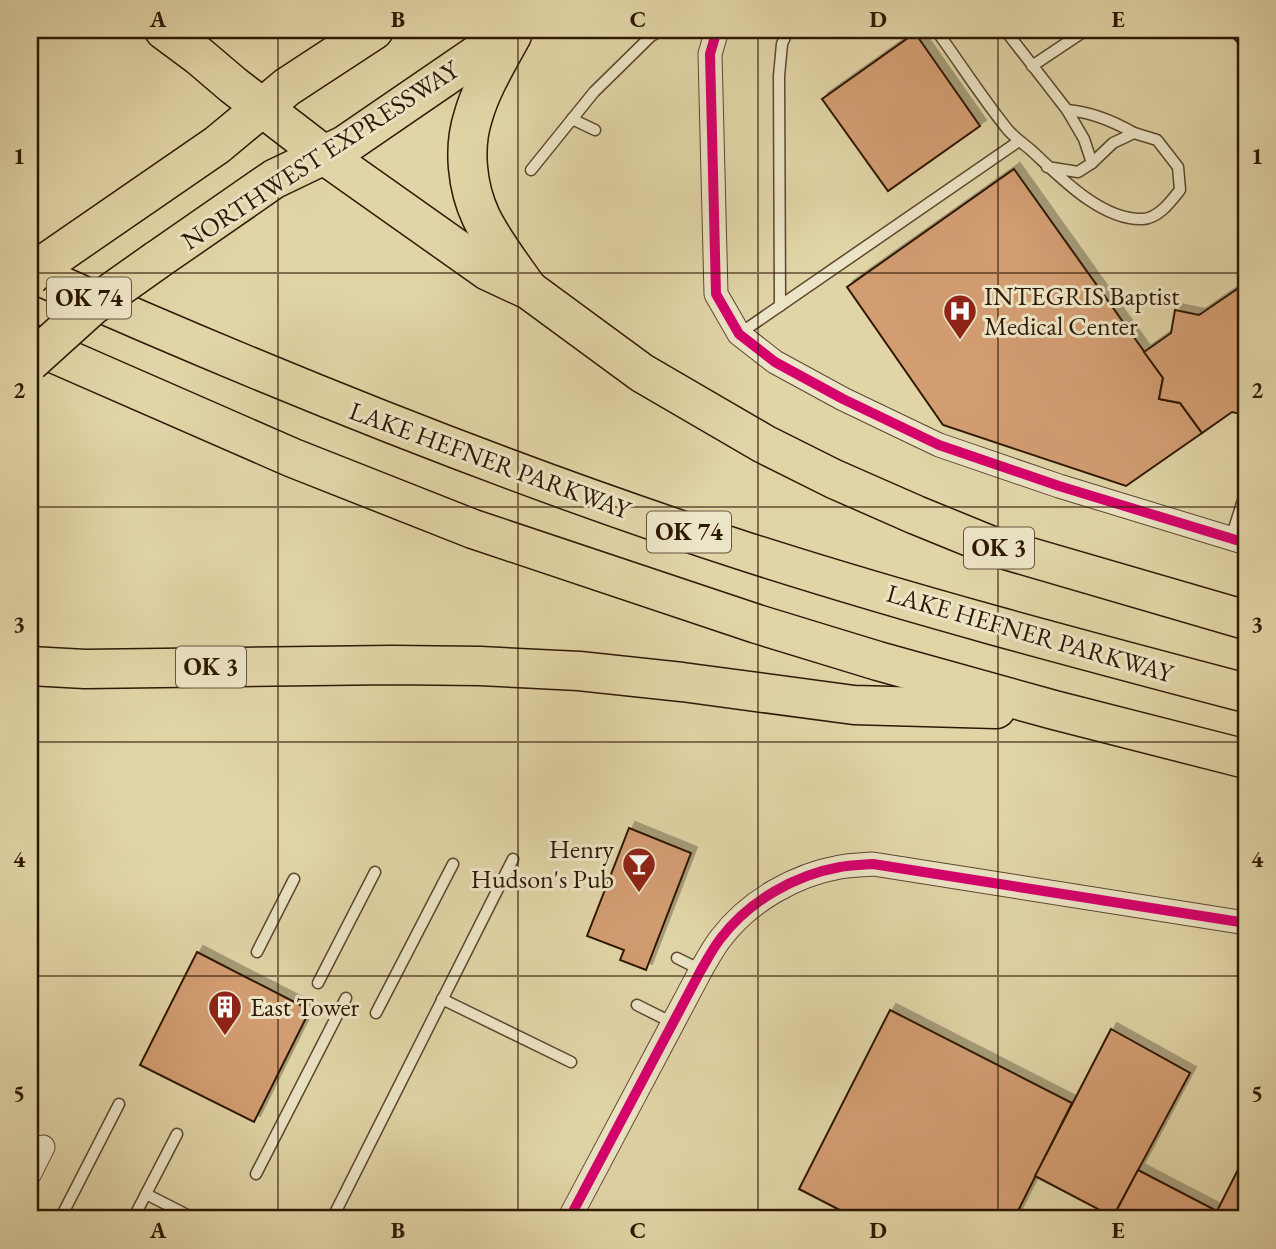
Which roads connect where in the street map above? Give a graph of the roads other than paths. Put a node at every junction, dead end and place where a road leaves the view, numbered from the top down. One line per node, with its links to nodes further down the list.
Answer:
1 (164, 30): 11 (highway)
2 (374, 30): 11 (highway)
3 (514, 30): 17 (highway, NORTHWEST EXPRESSWAY); 22 (highway)
4 (662, 30): 13 (lane)
5 (717, 30): 24 (street)
6 (788, 30): 23 (lane)
7 (936, 30): 16 (lane)
8 (1004, 30): 10 (lane)
9 (1086, 30): 10 (lane)
10 (1032, 66): 12 (lane)
11 (261, 107): 17 (highway, OK 3); 21 (highway, bridge)
12 (1067, 110): 15 (lane); 18 (lane)
13 (572, 119): 14 (lane); 20 (lane)
14 (595, 130)
15 (1134, 133): 18 (lane); 19 (lane)
16 (1019, 141): 19 (lane); 23 (lane)
17 (324, 155): 22 (highway, OK 3); 26 (highway, NORTHWEST EXPRESSWAY, bridge)
18 (1093, 163): 19 (lane)
19 (1047, 167)
20 (531, 170)
21 (30, 274): 31 (highway, LAKE HEFNER PARKWAY / OK 74)
22 (529, 290): 29 (highway, OK 3)
23 (780, 306): 24 (lane)
24 (739, 334): 28 (street)
25 (30, 344): 32 (highway, OK 74)
26 (30, 362)
27 (1246, 491): 28 (lane)
28 (1239, 540)
29 (1246, 620)
30 (30, 666): 32 (highway, OK 3)
31 (1246, 693)
32 (1054, 710): 33 (highway, OK 3)
33 (1246, 759)
34 (513, 859): 44 (lane)
35 (453, 864): 46 (lane)
36 (375, 872): 42 (lane)
37 (295, 879): 39 (lane)
38 (1246, 923): 41 (street)
39 (257, 952)
40 (677, 958): 41 (lane)
41 (701, 970): 47 (street)
42 (318, 983)
43 (346, 998): 53 (lane)
44 (442, 999): 48 (lane); 58 (lane)
45 (637, 1005): 47 (lane)
46 (376, 1013)
47 (673, 1023): 59 (street)
48 (571, 1062)
49 (119, 1104): 55 (lane)
50 (177, 1134): 54 (lane)
51 (43, 1147): 52 (street)
52 (30, 1173)
53 (256, 1174)
54 (146, 1194): 56 (lane); 57 (lane)
55 (60, 1219)
56 (134, 1219)
57 (195, 1219)
58 (331, 1219)
59 (569, 1219)

